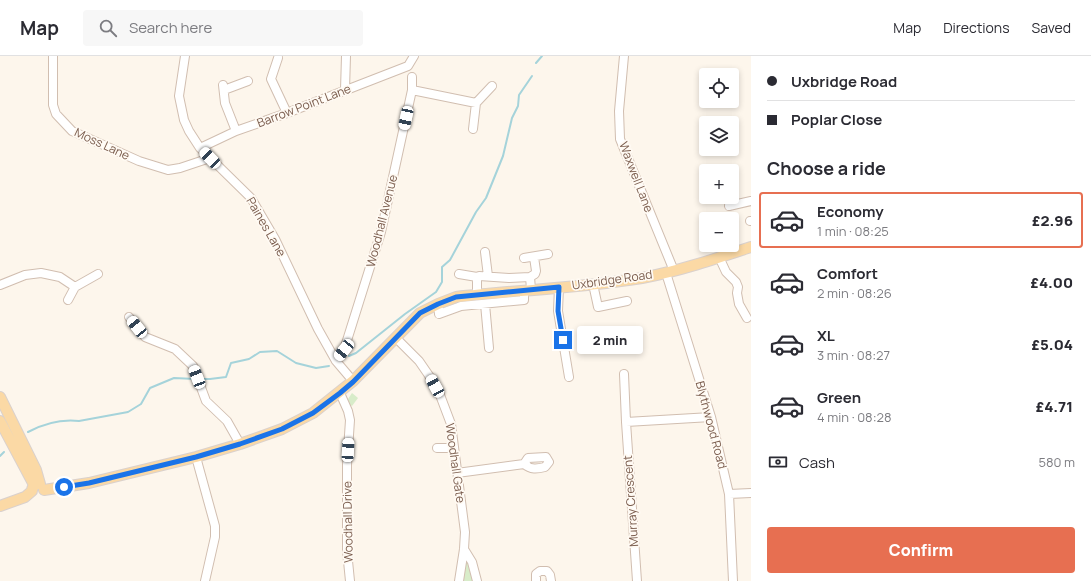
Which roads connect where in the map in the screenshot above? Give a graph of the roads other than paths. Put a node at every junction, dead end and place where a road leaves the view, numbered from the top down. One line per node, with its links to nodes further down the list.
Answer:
1 (53, 56): 17 (street, Moss Lane)
2 (184, 56): 16 (street, Paines Lane)
3 (346, 56): 10 (street)
4 (414, 56): 10 (street, Barrow Point Lane)
5 (624, 56): 26 (street, Waxwell Lane)
6 (278, 58): 13 (street)
7 (412, 77): 11 (street, Woodhall Avenue)
8 (248, 81): 15 (street)
9 (492, 86): 12 (street)
10 (346, 90): 13 (street, Barrow Point Lane)
11 (412, 90): 12 (street); 46 (street, Woodhall Avenue)
12 (476, 103): 14 (street)
13 (288, 113): 15 (street, Barrow Point Lane)
14 (473, 129)
15 (236, 131): 16 (street, Barrow Point Lane)
16 (200, 148): 17 (street, Paines Lane)
17 (210, 158): 46 (street, Paines Lane)
18 (751, 201): 19 (street)
19 (729, 206)
20 (751, 247): 24 (main road, Uxbridge Road)
21 (486, 252): 29 (street)
22 (548, 254): 23 (street)
23 (534, 257): 25 (street); 31 (street)
24 (719, 257): 26 (main road, Uxbridge Road); 43 (street)
25 (524, 258)
26 (670, 272): 32 (main road, Uxbridge Road); 52 (street, Blythwood Road)
27 (98, 274): 34 (street)
28 (459, 274): 30 (street)
29 (488, 276): 30 (street); 31 (street)
30 (477, 277): 37 (street)
31 (530, 277): 36 (street)
32 (593, 284): 35 (main road, Uxbridge Road); 39 (street)
33 (0, 285): 34 (street)
34 (75, 287): 38 (street)
35 (559, 287): 36 (main road, Uxbridge Road); 48 (street)
36 (528, 290): 37 (main road, Uxbridge Road); 41 (street)
37 (478, 294): 40 (main road, Uxbridge Road)
38 (68, 300)
39 (627, 301)
40 (438, 304): 41 (street); 44 (main road, Uxbridge Road)
41 (485, 304): 45 (street)
42 (129, 317): 55 (street)
43 (747, 318)
44 (396, 338): 49 (main road, Uxbridge Road); 58 (street, Woodhall Gate)
45 (489, 348)
46 (336, 361): 49 (street, Paines Lane)
47 (624, 374): 54 (street, Murray Crescent)
48 (569, 377)
49 (353, 382): 50 (main road, Uxbridge Road)
50 (340, 393): 55 (main road, Uxbridge Road); 68 (street, Woodhall Drive)
51 (0, 397): 56 (main road)
52 (711, 417): 54 (street); 64 (street, Blythwood Road)
53 (0, 421): 56 (main road)
54 (626, 422): 73 (street, Murray Crescent)
55 (240, 444): 59 (main road, Uxbridge Road)
56 (19, 446): 62 (main road)
57 (437, 448): 58 (street)
58 (454, 448): 61 (street, Woodhall Gate)
59 (196, 457): 62 (main road, Uxbridge Road); 67 (street)
60 (524, 464): 61 (street)
61 (457, 473): 66 (street, Woodhall Gate)
62 (38, 487): 65 (main road, Uxbridge Road)
63 (751, 493): 64 (street)
64 (729, 494): 74 (street, Blythwood Road)
65 (0, 506)
66 (464, 549): 69 (street, Woodhall Gate); 70 (street)
67 (205, 581)
68 (350, 581)
69 (459, 581)
70 (477, 581)
71 (536, 581): 72 (street)
72 (551, 581)
73 (637, 581)
74 (733, 581)

